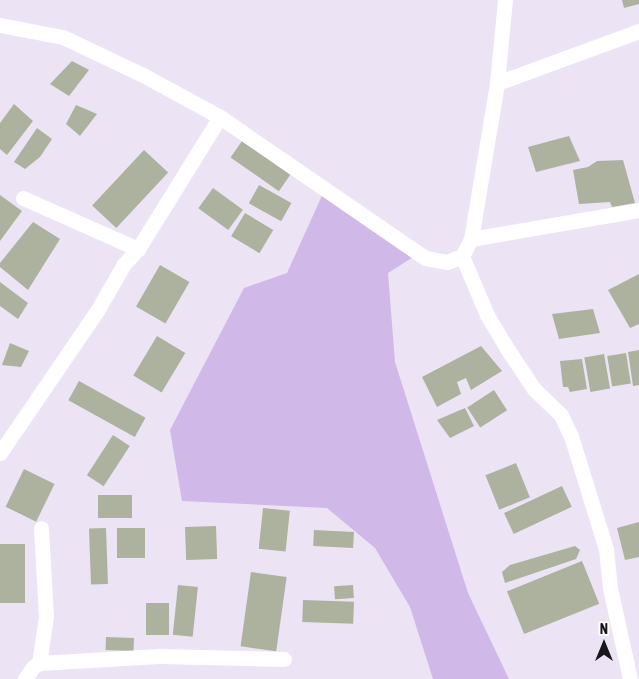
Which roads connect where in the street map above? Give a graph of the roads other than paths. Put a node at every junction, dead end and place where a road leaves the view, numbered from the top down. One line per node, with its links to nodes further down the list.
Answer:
1 (505, 0): 4 (street)
2 (0, 25): 5 (street)
3 (639, 31): 4 (street)
4 (497, 84): 8 (street)
5 (220, 117): 9 (street); 10 (street)
6 (23, 198): 9 (street)
7 (639, 210): 8 (street)
8 (471, 239): 10 (street)
9 (138, 249): 11 (street)
10 (462, 256): 16 (street)
11 (0, 453)
12 (41, 528): 14 (street)
13 (284, 659): 14 (street)
14 (39, 663): 15 (street)
15 (25, 679)
16 (630, 679)

